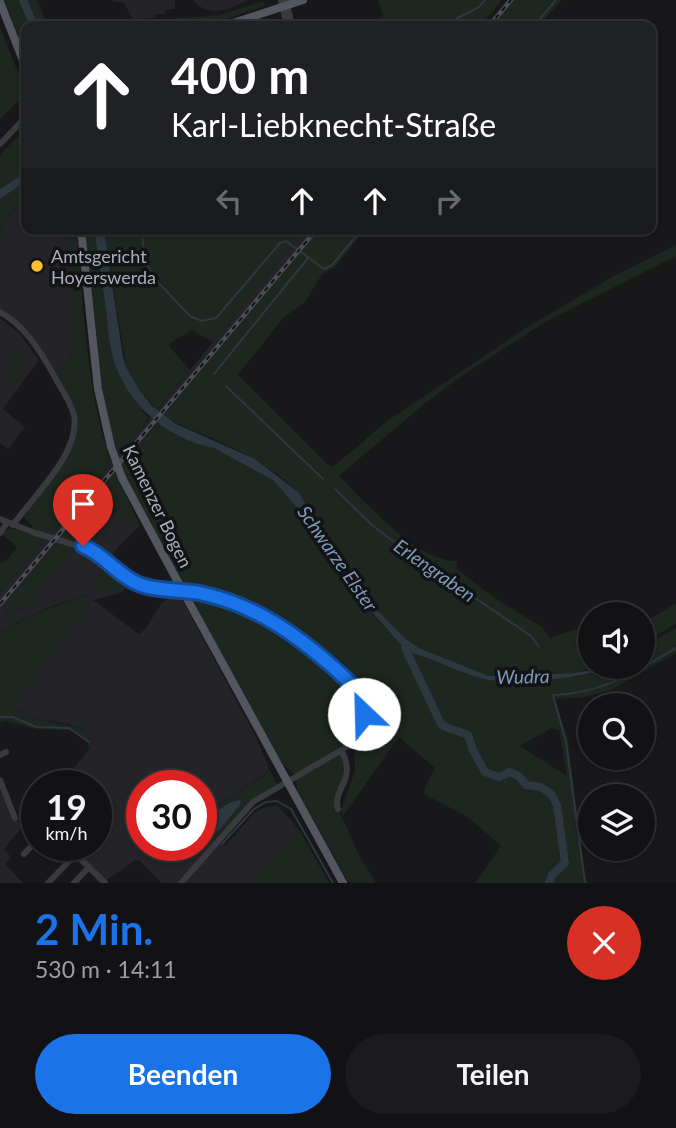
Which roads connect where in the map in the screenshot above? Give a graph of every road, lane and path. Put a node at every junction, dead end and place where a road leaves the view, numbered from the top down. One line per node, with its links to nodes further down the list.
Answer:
1 (303, 0): 3 (main road)
2 (0, 2): 6 (main road)
3 (284, 3): 4 (main road); 5 (street)
4 (237, 21)
5 (289, 21)
6 (21, 55)
7 (21, 122): 8 (street)
8 (0, 144)
9 (82, 235): 16 (main road, Kamenzer Bogen, bridge)
10 (0, 312): 12 (street)
11 (0, 519): 12 (street)
12 (10, 524): 13 (street); 14 (street)
13 (0, 533)
14 (342, 751): 16 (street); 17 (street)
15 (0, 780): 18 (street)
16 (287, 781): 25 (street); 26 (main road, Kamenzer Bogen)
17 (338, 809)
18 (15, 818)
19 (69, 861): 22 (street)
20 (83, 861): 21 (street)
21 (89, 867): 23 (street); 24 (street)
22 (48, 883)
23 (74, 883)
24 (105, 883)
25 (181, 883)
26 (343, 883)

